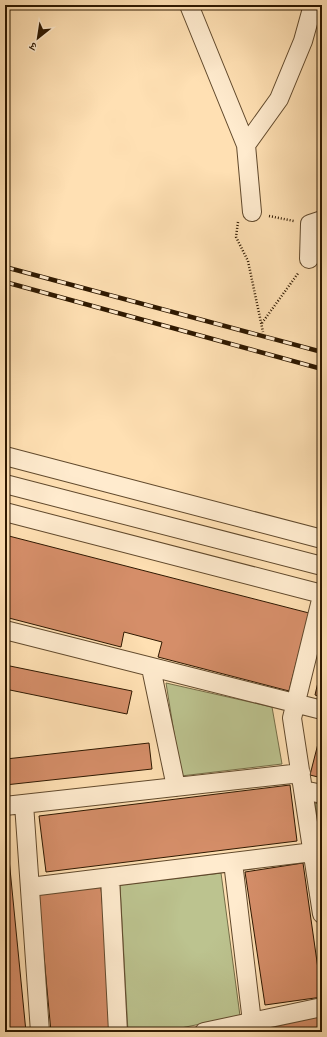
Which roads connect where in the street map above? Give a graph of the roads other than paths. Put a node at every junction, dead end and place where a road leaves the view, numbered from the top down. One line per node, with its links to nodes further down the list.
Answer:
1 (190, 5): 3 (street)
2 (313, 5): 3 (street)
3 (246, 145): 4 (street)
4 (252, 212)
5 (316, 222): 6 (street)
6 (309, 258)
7 (5, 456): 10 (street)
8 (5, 484): 11 (street)
9 (5, 512): 12 (street)
10 (322, 539)
11 (322, 566)
12 (322, 595): 15 (street)
13 (5, 630): 14 (street)
14 (152, 668): 15 (street); 18 (street)
15 (295, 703): 16 (street); 17 (street)
16 (322, 710)
17 (302, 781): 18 (street); 19 (street); 22 (street)
18 (176, 787): 20 (street)
19 (322, 794)
20 (24, 804): 21 (street); 25 (street)
21 (5, 806)
22 (312, 852): 23 (street); 26 (street)
23 (233, 862): 24 (street); 28 (street)
24 (110, 877): 25 (street); 30 (street)
25 (30, 887): 29 (street)
26 (322, 914)
27 (322, 1007): 28 (street)
28 (252, 1022): 31 (street)
29 (40, 1032)
30 (118, 1032)
31 (204, 1032)

